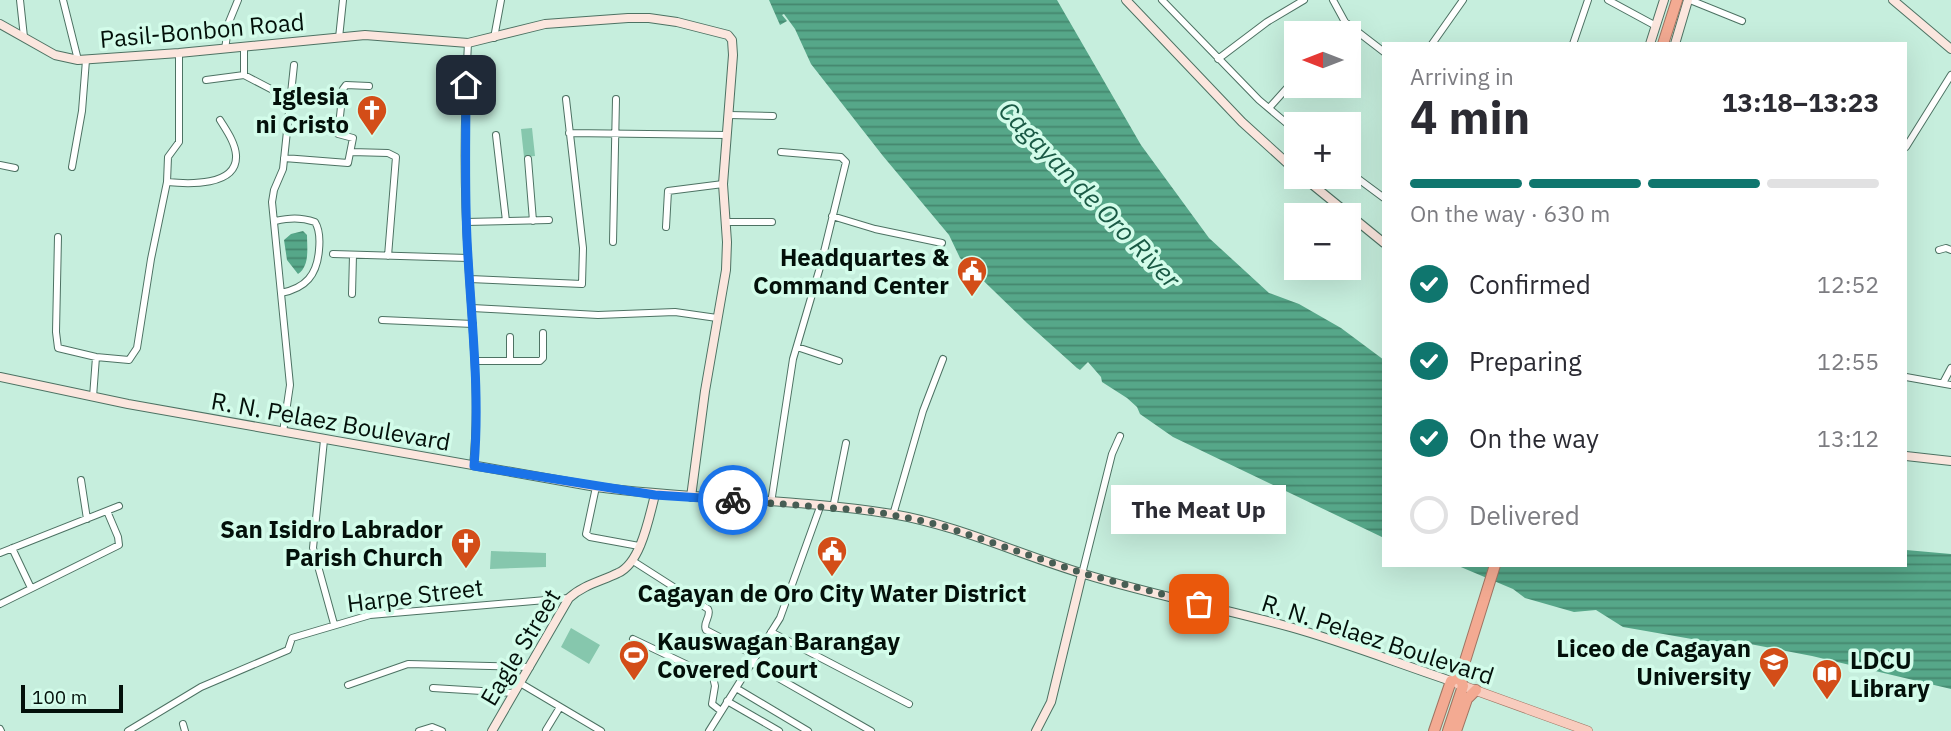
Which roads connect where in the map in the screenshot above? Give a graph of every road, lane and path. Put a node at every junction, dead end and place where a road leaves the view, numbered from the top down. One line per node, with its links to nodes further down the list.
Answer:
1 (20, 0): 21 (street)
2 (63, 0): 36 (street)
3 (238, 0): 31 (street)
4 (343, 0): 22 (street)
5 (500, 0): 23 (street)
6 (1126, 0): 60 (main road)
7 (1162, 0): 35 (street)
8 (1304, 0): 35 (street)
9 (1333, 0): 33 (street)
10 (1463, 0): 24 (street)
11 (1588, 0): 25 (street)
12 (1608, 0): 20 (street)
13 (1664, 0): 20 (main road)
14 (1677, 0): 27 (highway)
15 (1689, 0): 18 (street); 28 (main road)
16 (1893, 0): 17 (main road)
17 (1902, 3): 32 (main road)
18 (1742, 21)
19 (0, 24): 21 (main road, Pasil-Bonbon Road)
20 (1656, 26): 26 (main road)
21 (24, 37): 36 (main road, Pasil-Bonbon Road)
22 (339, 38): 29 (main road, Pasil-Bonbon Road); 30 (main road, Pasil-Bonbon Road)
23 (494, 38): 29 (main road, Pasil-Bonbon Road); 47 (main road, Pasil-Bonbon Road)
24 (1433, 42)
25 (1574, 42)
26 (1651, 42)
27 (1664, 42)
28 (1676, 42)
29 (468, 43): 74 (street)
30 (244, 47): 31 (main road, Pasil-Bonbon Road); 38 (street)
31 (225, 48): 34 (main road, Pasil-Bonbon Road)
32 (1951, 49)
33 (1382, 50)
34 (179, 53): 36 (main road, Pasil-Bonbon Road); 65 (street)
35 (1218, 59): 46 (street)
36 (82, 60): 62 (street)
37 (294, 65): 43 (street)
38 (244, 75): 40 (street); 43 (street)
39 (1951, 75): 55 (street)
40 (206, 80)
41 (369, 86): 56 (street)
42 (1284, 91): 46 (street)
43 (290, 99): 58 (street)
44 (566, 99): 51 (street)
45 (616, 99): 52 (street)
46 (1269, 108): 50 (street)
47 (729, 115): 48 (street); 54 (main road, Pasil-Bonbon Road)
48 (773, 116)
49 (220, 120): 65 (street)
50 (1284, 121)
51 (569, 133): 52 (street); 88 (street)
52 (613, 134): 54 (street); 80 (street)
53 (496, 135): 72 (street)
54 (727, 135): 66 (main road, Pasil-Bonbon Road)
55 (1907, 145)
56 (351, 152): 58 (street); 86 (street)
57 (781, 152): 69 (street)
58 (284, 158): 71 (street)
59 (528, 159): 73 (street)
60 (1284, 160)
61 (0, 165): 63 (street)
62 (72, 167)
63 (15, 168)
64 (1361, 181): 68 (street)
65 (167, 182): 98 (street)
66 (723, 184): 75 (main road, Pasil-Bonbon Road); 77 (street)
67 (1318, 189): 79 (main road)
68 (1382, 197)
69 (832, 216): 81 (street); 97 (street)
70 (549, 220): 73 (street)
71 (275, 221): 89 (street); 89 (street)
72 (506, 221): 73 (street); 74 (street)
73 (533, 221)
74 (466, 222): 87 (street)
75 (725, 222): 76 (street); 92 (main road, Pasil-Bonbon Road)
76 (772, 222)
77 (666, 227)
78 (58, 237): 98 (street)
79 (1382, 241)
80 (613, 242)
81 (942, 243)
82 (1939, 250): 83 (street)
83 (1951, 250)
84 (333, 254): 85 (street)
85 (353, 255): 86 (street); 90 (street)
86 (388, 256): 87 (street)
87 (468, 258): 88 (street)
88 (470, 279): 91 (street)
89 (281, 293): 109 (street)
90 (352, 294)
91 (472, 308): 92 (street); 94 (street)
92 (717, 318): 119 (main road, Pasil-Bonbon Road)
93 (382, 320): 94 (street)
94 (473, 324): 100 (street)
95 (543, 333): 101 (street)
96 (510, 337): 101 (street)
97 (797, 346): 102 (street); 120 (street)
98 (96, 357): 108 (street)
99 (943, 359): 125 (street)
100 (475, 361): 101 (street); 115 (street)
101 (510, 361)
102 (839, 361)
103 (1951, 368): 106 (street)
104 (0, 377): 108 (main road, R. N. Pelaez Boulevard)
105 (1907, 377): 106 (street)
106 (1943, 383): 107 (street)
107 (1951, 384)
108 (93, 397): 109 (main road, R. N. Pelaez Boulevard)
109 (284, 432): 111 (main road, R. N. Pelaez Boulevard)
110 (1121, 436): 132 (street)
111 (324, 440): 115 (main road, R. N. Pelaez Boulevard); 136 (street)
112 (846, 443): 123 (street)
113 (1907, 456): 114 (main road)
114 (1951, 461)
115 (474, 466): 117 (main road, R. N. Pelaez Boulevard)
116 (81, 480): 126 (street)
117 (596, 487): 118 (main road, R. N. Pelaez Boulevard); 127 (street)
118 (655, 495): 119 (main road, R. N. Pelaez Boulevard); 127 (main road)
119 (691, 497): 120 (main road, R. N. Pelaez Boulevard)
120 (771, 503): 122 (main road, R. N. Pelaez Boulevard)
121 (119, 506): 124 (street)
122 (820, 507): 123 (main road, R. N. Pelaez Boulevard); 137 (street)
123 (833, 508): 125 (main road, R. N. Pelaez Boulevard)
124 (107, 511): 126 (street); 133 (street)
125 (893, 514): 132 (main road, R. N. Pelaez Boulevard)
126 (87, 519): 128 (street)
127 (639, 546): 130 (main road)
128 (12, 548): 129 (street); 133 (street)
129 (0, 553)
130 (633, 561): 134 (main road, Eagle Street); 139 (street)
131 (1494, 567): 141 (highway)
132 (1082, 573): 141 (main road, R. N. Pelaez Boulevard); 162 (main road)
133 (31, 589): 135 (street)
134 (569, 598): 136 (street, Harpe Street); 140 (main road, Eagle Street)
135 (0, 604)
136 (334, 624): 154 (street, Harpe Street)
137 (771, 632): 139 (street); 149 (street)
138 (633, 639): 151 (street)
139 (754, 659): 145 (street); 161 (street)
140 (530, 667): 142 (main road, Eagle Street); 143 (street)
141 (1458, 681): 146 (main road, R. N. Pelaez Boulevard); 163 (highway); 164 (highway)
142 (520, 683): 147 (main road, Eagle Street); 150 (street)
143 (348, 685)
144 (433, 688): 147 (street)
145 (736, 688): 148 (street); 160 (street)
146 (1476, 690): 165 (highway); 166 (main road, R. N. Pelaez Boulevard)
147 (514, 693): 157 (main road, Eagle Street)
148 (727, 701): 151 (street); 159 (street)
149 (909, 704)
150 (560, 707): 152 (street); 153 (street)
151 (721, 711): 158 (street)
152 (546, 730)
153 (595, 730)
154 (128, 731)
155 (419, 731): 156 (street)
156 (442, 731)
157 (492, 731)
158 (710, 731)
159 (779, 731)
160 (808, 731)
161 (871, 731)
162 (1035, 731)
163 (1434, 731)
164 (1448, 731)
165 (1456, 731)
166 (1588, 731)

